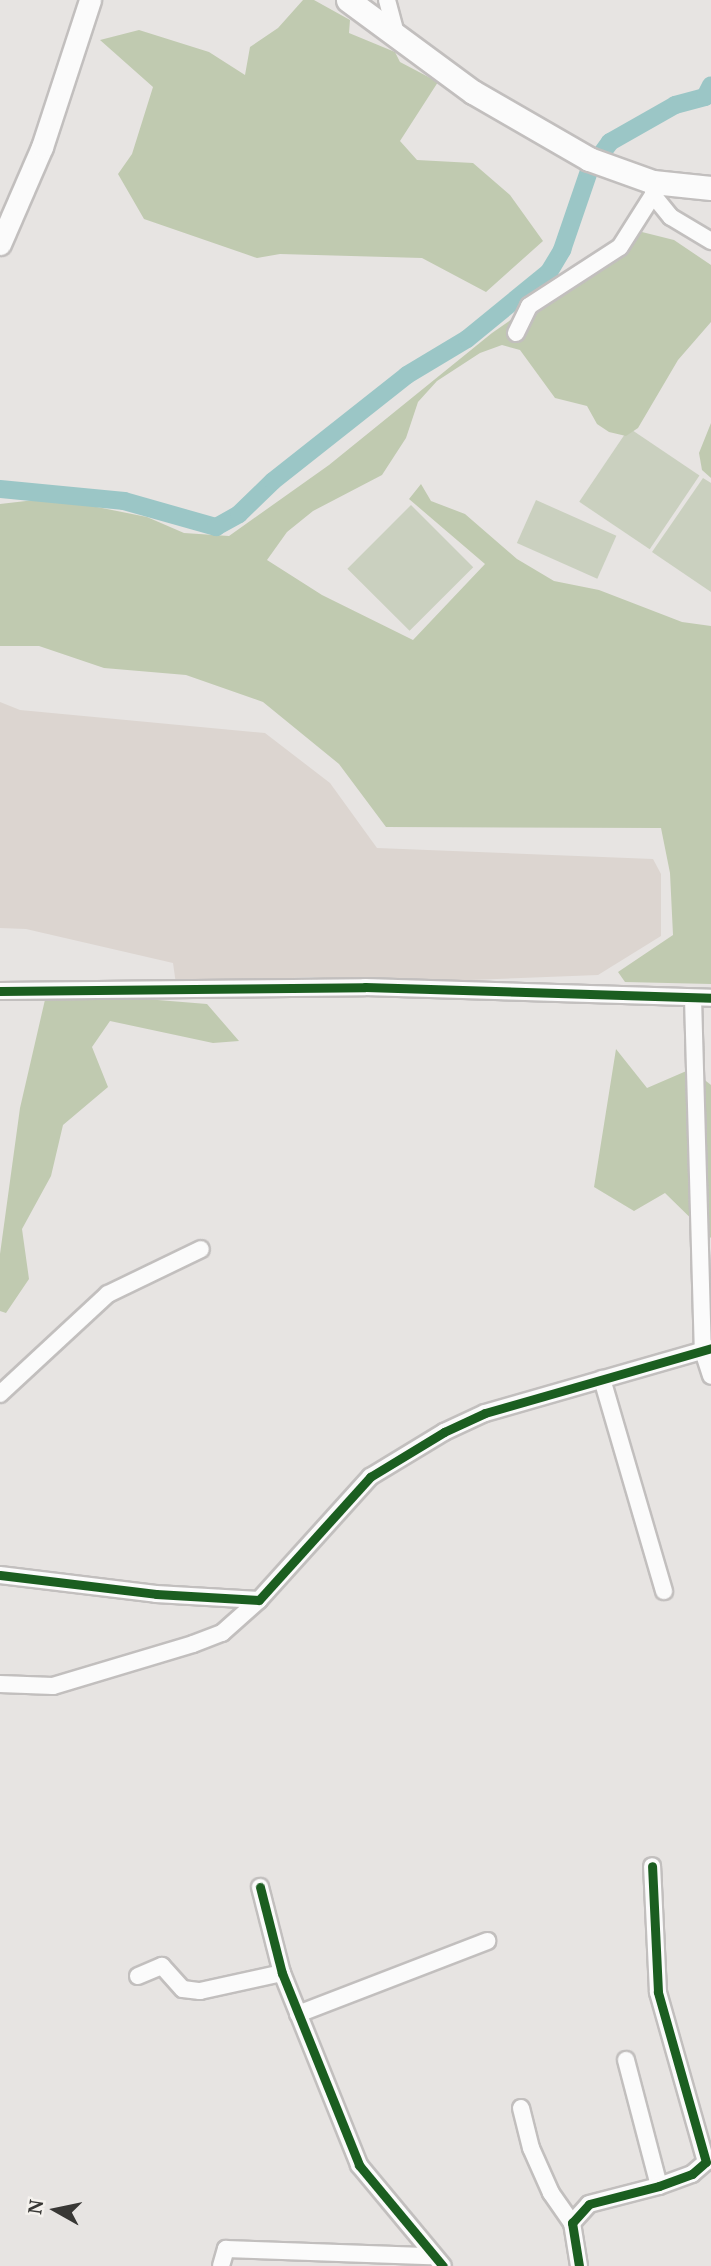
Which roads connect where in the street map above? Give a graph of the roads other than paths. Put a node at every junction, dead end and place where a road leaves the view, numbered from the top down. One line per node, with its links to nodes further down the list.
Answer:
1 (90, 0): 8 (street)
2 (348, 0): 4 (main road)
3 (387, 0): 4 (street)
4 (397, 37): 6 (main road)
5 (711, 188): 6 (main road)
6 (653, 189): 7 (street); 9 (street)
7 (711, 241)
8 (0, 244)
9 (516, 333)
10 (0, 991): 11 (street)
11 (693, 998): 12 (street); 14 (street)
12 (711, 998)
13 (201, 1249): 17 (street)
14 (707, 1350): 15 (street); 16 (street)
15 (711, 1376)
16 (602, 1379): 19 (street); 20 (street)
17 (0, 1394)
18 (0, 1575): 20 (street)
19 (664, 1591)
20 (259, 1600): 21 (street)
21 (0, 1684)
22 (652, 1866): 30 (street)
23 (260, 1887): 25 (street)
24 (487, 1941): 27 (street)
25 (282, 1973): 26 (street); 27 (street)
26 (138, 1976)
27 (298, 2014): 32 (street)
28 (626, 2060): 30 (street)
29 (521, 2108): 31 (street)
30 (659, 2186): 31 (street)
31 (572, 2223): 34 (street)
32 (437, 2261): 33 (street)
33 (221, 2266)
34 (579, 2266)

